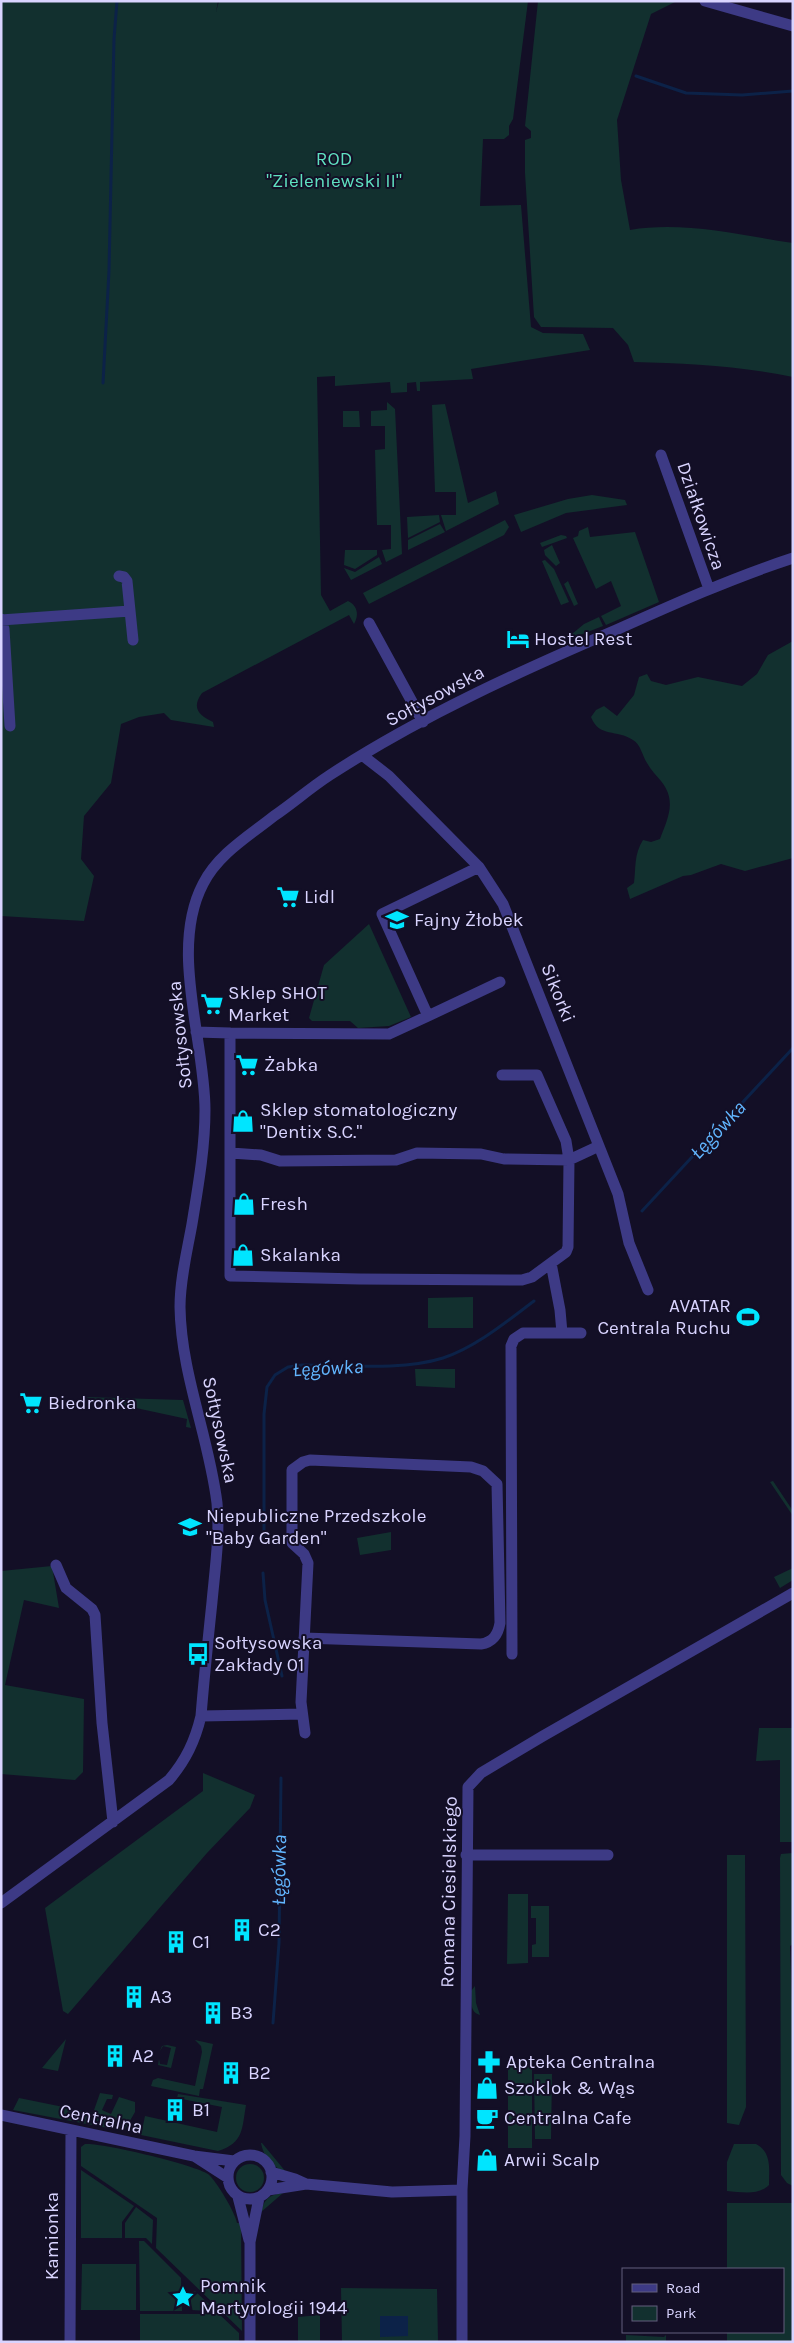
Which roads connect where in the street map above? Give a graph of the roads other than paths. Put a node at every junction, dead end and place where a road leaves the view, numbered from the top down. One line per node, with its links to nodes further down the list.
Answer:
1 (705, 1): 2 (street)
2 (793, 26)
3 (661, 455): 6 (street, Działkowicza)
4 (793, 558): 6 (street, Sołtysowska)
5 (119, 576): 7 (street)
6 (709, 589): 11 (street, Sołtysowska)
7 (130, 611): 8 (street); 10 (street)
8 (1, 620): 12 (street)
9 (369, 623): 11 (street)
10 (133, 640)
11 (423, 722): 13 (street, Sołtysowska)
12 (10, 726)
13 (362, 755): 14 (street, Sikorki); 17 (street, Sołtysowska)
14 (479, 867): 16 (street); 20 (street, Sikorki)
15 (500, 982): 16 (street)
16 (428, 1016): 18 (street)
17 (196, 1032): 18 (street); 32 (street, Sołtysowska)
18 (230, 1033): 21 (street)
19 (502, 1075): 22 (street)
20 (599, 1146): 22 (street); 24 (street, Sikorki)
21 (231, 1153): 22 (street); 23 (street)
22 (569, 1160): 23 (street)
23 (551, 1263): 25 (street)
24 (648, 1290)
25 (562, 1332): 26 (street); 30 (street)
26 (581, 1333)
27 (56, 1565): 34 (street)
28 (793, 1593): 35 (street, Romana Ciesielskiego)
29 (304, 1638): 29 (street); 31 (street)
30 (512, 1654)
31 (302, 1714): 32 (street); 33 (street)
32 (201, 1716): 34 (street, Sołtysowska)
33 (305, 1732)
34 (113, 1822): 37 (street, Sołtysowska)
35 (466, 1855): 36 (street); 45 (street, Romana Ciesielskiego)
36 (608, 1855)
37 (1, 1903)
38 (1, 2115): 39 (street, Centralna)
39 (71, 2130): 40 (street, Centralna); 49 (street, Kamionka)
40 (194, 2156): 41 (street, Centralna); 43 (street, Centralna)
41 (234, 2161): 42 (street); 43 (street)
42 (271, 2172): 44 (street); 46 (street)
43 (228, 2178): 47 (street)
44 (306, 2184): 45 (street); 46 (street)
45 (462, 2190): 51 (street, Romana Ciesielskiego)
46 (264, 2194): 47 (street); 48 (street)
47 (238, 2197): 48 (street)
48 (250, 2242): 50 (street)
49 (70, 2342)
50 (250, 2342)
51 (462, 2342)

